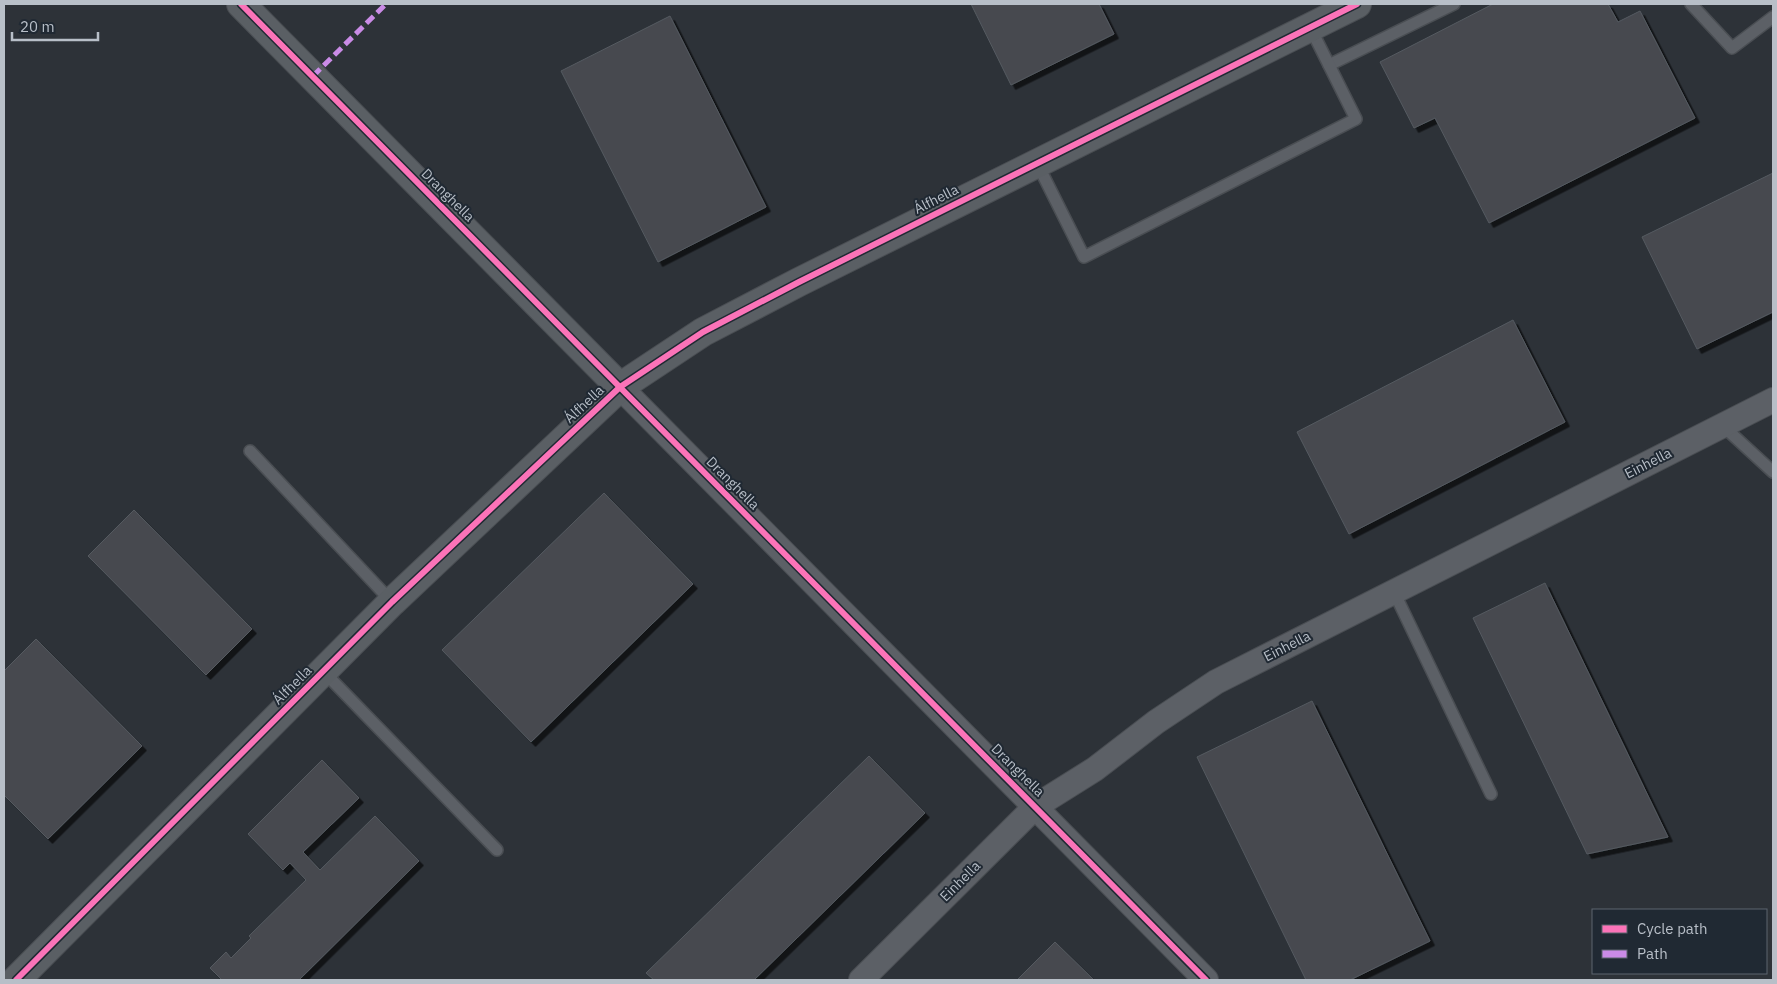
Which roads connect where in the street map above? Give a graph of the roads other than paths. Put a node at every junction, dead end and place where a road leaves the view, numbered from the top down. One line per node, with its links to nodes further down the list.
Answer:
1 (241, 4): 9 (street, Dranghella)
2 (1357, 4): 6 (street, Álfhella)
3 (1454, 4): 7 (lane)
4 (1691, 4): 5 (lane)
5 (1773, 17)
6 (1310, 27): 7 (lane); 8 (street, Álfhella)
7 (1329, 65): 8 (lane)
8 (1037, 163): 9 (street, Álfhella)
9 (620, 387): 15 (street, Álfhella); 18 (street, Dranghella)
10 (1773, 400): 11 (street, Einhella)
11 (1723, 426): 13 (lane); 14 (street, Einhella)
12 (250, 451): 15 (lane)
13 (1773, 472)
14 (1394, 592): 17 (lane); 18 (street, Einhella)
15 (392, 602): 16 (street, Álfhella)
16 (323, 671): 19 (lane); 20 (street, Álfhella)
17 (1491, 794)
18 (1036, 806): 21 (street, Einhella); 22 (street, Dranghella)
19 (497, 850)
20 (16, 980)
21 (861, 980)
22 (1206, 980)

